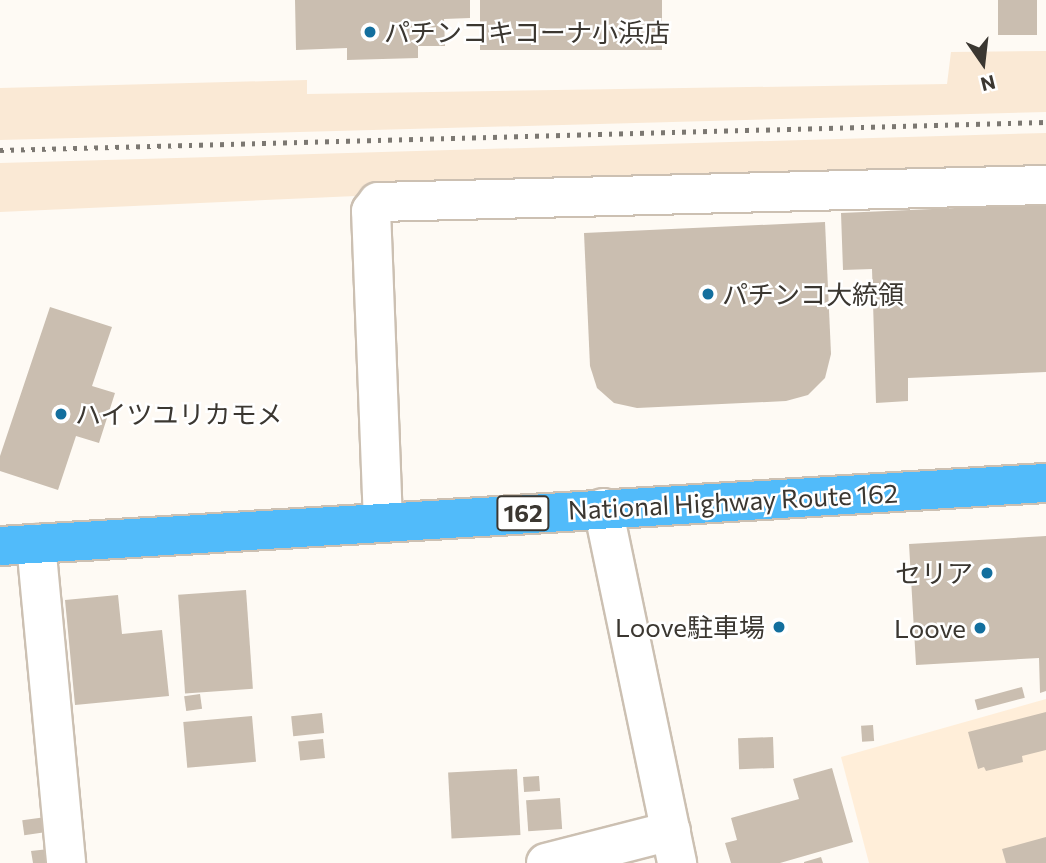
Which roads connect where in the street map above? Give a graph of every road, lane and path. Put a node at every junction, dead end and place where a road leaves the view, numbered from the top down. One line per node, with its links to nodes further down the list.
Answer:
1 (1046, 185): 4 (street)
2 (1046, 483): 3 (highway, National Highway Route 162 / 162)
3 (603, 508): 4 (highway, National Highway Route 162 / 162); 6 (street)
4 (383, 522): 5 (highway, National Highway Route 162 / 162)
5 (18, 545): 7 (street)
6 (674, 847): 8 (street)
7 (66, 863)
8 (546, 863)

